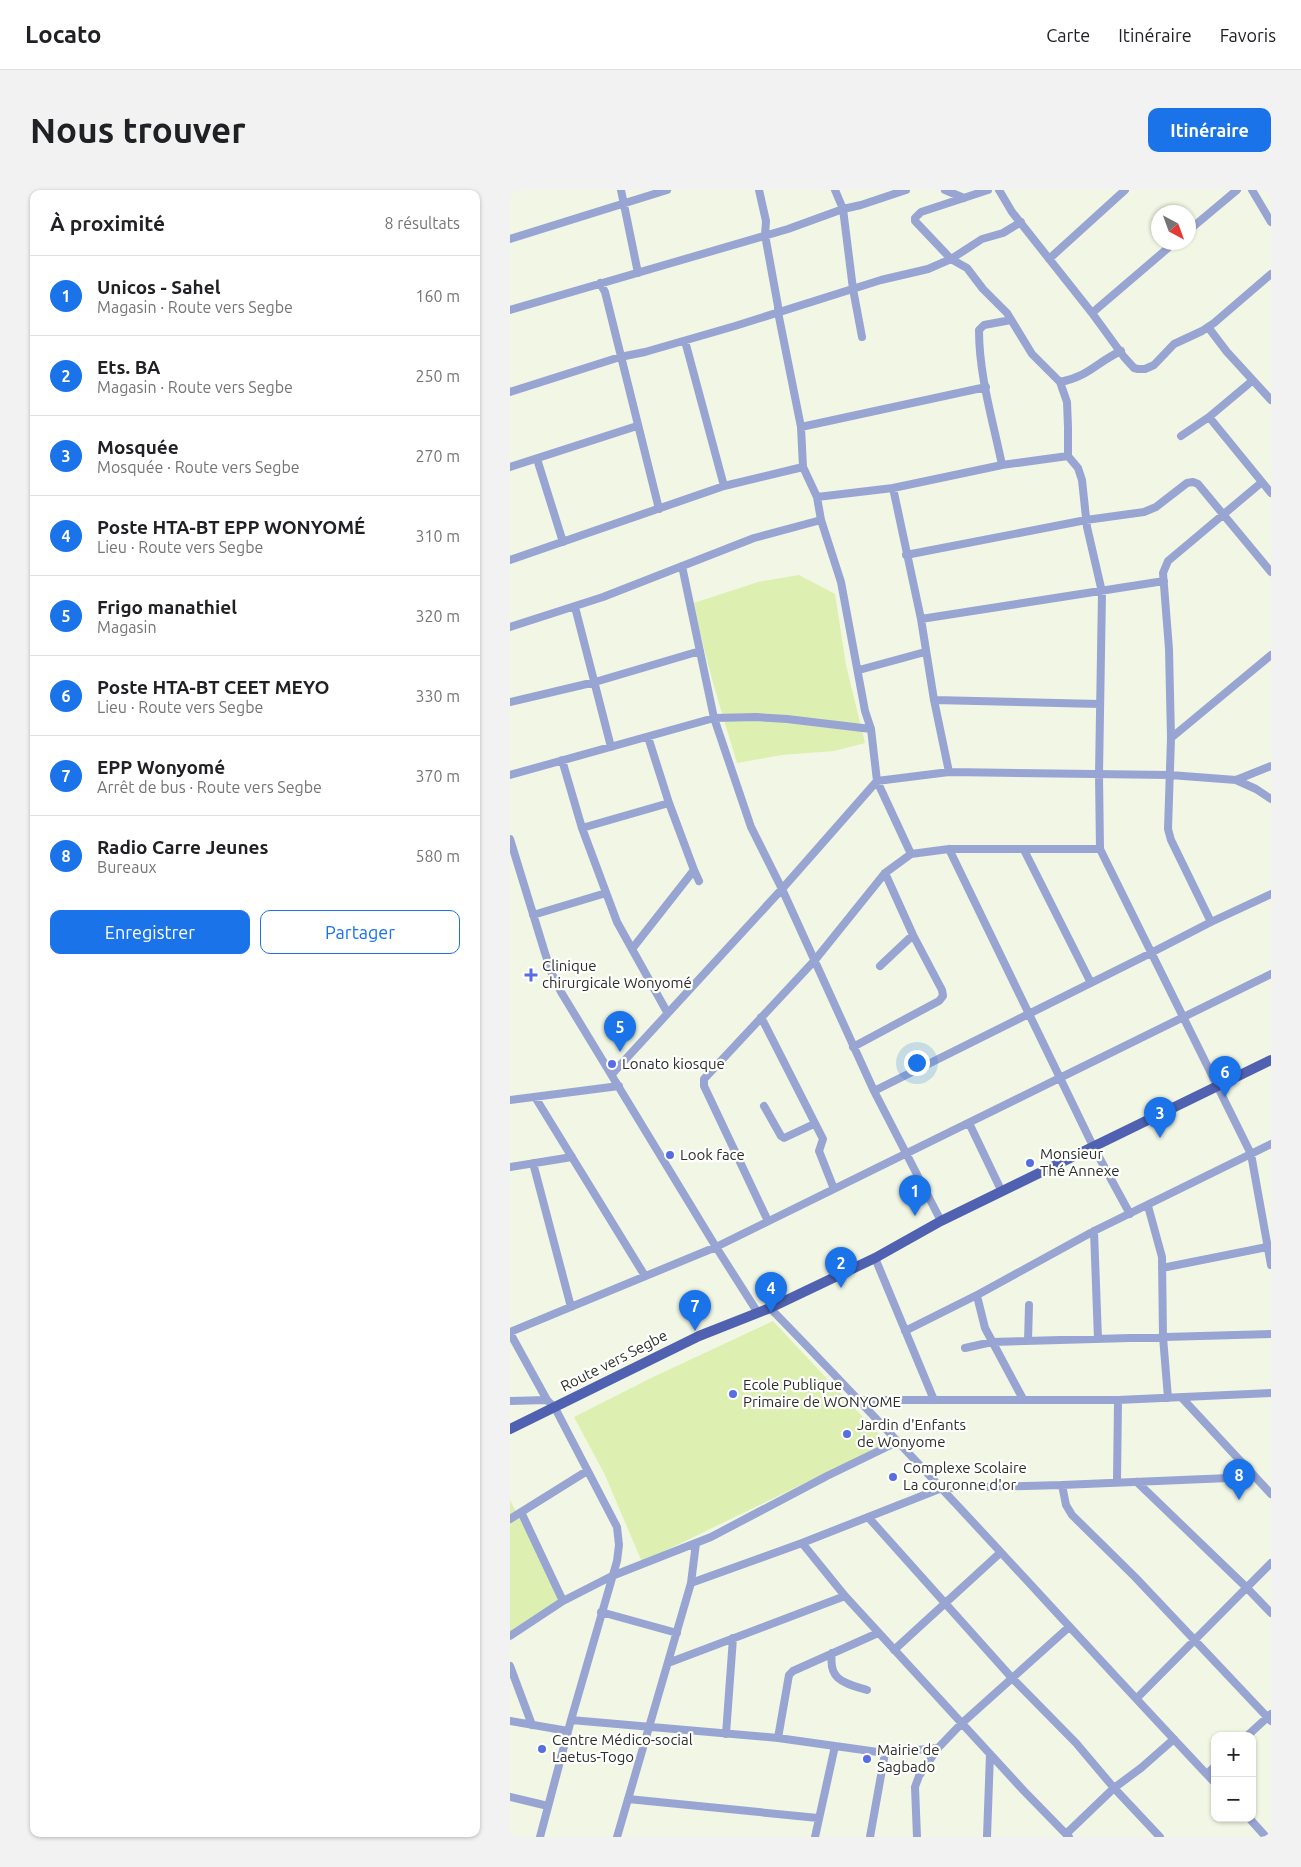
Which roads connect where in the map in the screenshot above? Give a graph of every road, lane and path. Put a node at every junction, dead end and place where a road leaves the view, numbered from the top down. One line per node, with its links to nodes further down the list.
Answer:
1 (620, 190): 13 (street)
2 (667, 190): 13 (street)
3 (759, 190): 18 (street)
4 (835, 190): 14 (street)
5 (906, 190): 14 (street)
6 (944, 190): 12 (street)
7 (988, 190): 12 (street)
8 (998, 190): 15 (street)
9 (1125, 190): 22 (street)
10 (1237, 190): 17 (street)
11 (1252, 190): 16 (street)
12 (964, 198): 21 (street)
13 (624, 204): 19 (street); 23 (street)
14 (843, 209): 18 (street); 26 (street)
15 (1021, 222): 21 (street); 22 (street)
16 (1271, 222)
17 (1196, 224)
18 (765, 235): 23 (street); 28 (street)
19 (510, 239)
20 (1166, 250): 29 (street)
21 (951, 259): 26 (street); 30 (street)
22 (1049, 259): 29 (street)
23 (638, 273): 25 (street)
24 (1271, 274): 31 (street)
25 (600, 283): 27 (street); 35 (street)
26 (853, 289): 28 (street); 32 (street)
27 (510, 310)
28 (778, 312): 33 (street); 43 (street)
29 (1092, 313): 34 (street)
30 (1011, 320): 37 (street); 38 (street)
31 (1208, 327): 34 (street); 36 (street)
32 (862, 337)
33 (685, 341): 35 (street); 51 (street)
34 (1121, 352): 37 (street)
35 (620, 357): 39 (street); 42 (street)
36 (1252, 381): 40 (street); 41 (street)
37 (1060, 382): 45 (street)
38 (986, 387): 43 (street); 47 (street)
39 (510, 392)
40 (1271, 400)
41 (1209, 417): 44 (street); 50 (street)
42 (637, 426): 46 (street); 55 (street)
43 (801, 427): 49 (street)
44 (1181, 436)
45 (1068, 456): 47 (street); 58 (street)
46 (537, 459): 48 (street); 59 (street)
47 (1002, 465): 52 (street)
48 (510, 467)
49 (803, 467): 51 (street); 54 (street)
50 (1262, 482): 53 (street); 56 (street)
51 (724, 486): 55 (street)
52 (893, 488): 54 (street); 60 (street)
53 (1271, 493)
54 (817, 497): 57 (street)
55 (659, 509): 59 (street)
56 (1224, 515): 58 (street); 63 (street); 64 (street)
57 (820, 520): 62 (street); 72 (street)
58 (1086, 520): 60 (street); 65 (street)
59 (563, 542): 61 (street)
60 (906, 555): 67 (street)
61 (510, 560)
62 (682, 566): 66 (street); 69 (street)
63 (1270, 569)
64 (1164, 581): 65 (street); 80 (street)
65 (1102, 592): 67 (street); 76 (street)
66 (576, 607): 68 (street); 73 (street)
67 (921, 619): 70 (street)
68 (510, 627)
69 (700, 651): 73 (street); 77 (street)
70 (926, 652): 72 (street); 74 (street)
71 (1271, 655): 80 (street)
72 (859, 670): 78 (street)
73 (596, 682): 75 (street); 81 (street)
74 (934, 700): 76 (street); 84 (street)
75 (510, 702)
76 (1100, 704): 86 (street)
77 (714, 718): 78 (street); 79 (street); 101 (street)
78 (871, 729): 89 (street)
79 (648, 737): 81 (street); 91 (street)
80 (1171, 738): 87 (street)
81 (611, 747): 82 (street)
82 (562, 760): 85 (street); 92 (street)
83 (1271, 766): 88 (street)
84 (949, 772): 86 (street); 89 (street)
85 (510, 775)
86 (1099, 775): 87 (street); 95 (street)
87 (1170, 775): 88 (street); 105 (street)
88 (1236, 780): 90 (street)
89 (877, 781): 97 (street); 101 (street)
90 (1271, 799)
91 (669, 803): 92 (street); 98 (street)
92 (582, 828): 102 (street)
93 (510, 839): 104 (street)
94 (949, 849): 96 (street); 97 (street); 114 (street)
95 (1100, 849): 96 (street); 108 (street)
96 (1024, 850): 112 (street)
97 (911, 854): 99 (street)
98 (694, 870): 100 (street); 107 (street)
99 (885, 873): 106 (street); 109 (street)
100 (699, 881)
101 (782, 889): 109 (street); 113 (street)
102 (606, 893): 104 (street); 107 (street)
103 (1271, 894): 105 (street)
104 (532, 915): 119 (street)
105 (1211, 922): 108 (street)
106 (913, 936): 110 (street); 117 (street)
107 (632, 949): 113 (street)
108 (1151, 953): 112 (street); 116 (street)
109 (815, 960): 115 (street); 117 (street)
110 (880, 966)
111 (1271, 974): 116 (street)
112 (1090, 983): 114 (street)
113 (667, 1012): 119 (street)
114 (1029, 1014): 120 (street); 123 (street)
115 (761, 1017): 128 (street); 140 (street)
116 (1182, 1018): 120 (street); 122 (street)
117 (853, 1047): 123 (street)
118 (1271, 1060): 122 (main road, Route vers Segbe)
119 (612, 1074): 121 (street)
120 (1059, 1078): 127 (street); 130 (street)
121 (619, 1086): 124 (street); 143 (street)
122 (1217, 1087): 130 (main road, Route vers Segbe); 132 (street)
123 (874, 1091): 131 (street)
124 (536, 1097): 125 (street); 133 (street)
125 (510, 1100)
126 (764, 1106): 128 (street)
127 (969, 1123): 131 (street); 137 (street)
128 (814, 1124): 136 (street)
129 (1271, 1144): 132 (street)
130 (1094, 1148): 137 (main road, Route vers Segbe); 139 (street)
131 (906, 1153): 136 (street); 141 (street)
132 (1251, 1154): 138 (street); 144 (street)
133 (572, 1157): 134 (street); 148 (street)
134 (532, 1163): 135 (street); 151 (street)
135 (510, 1166)
136 (834, 1189): 140 (street)
137 (1002, 1192): 141 (main road, Route vers Segbe)
138 (1148, 1206): 139 (street); 147 (street)
139 (1130, 1214): 142 (street)
140 (768, 1221): 143 (street)
141 (941, 1221): 145 (main road, Route vers Segbe)
142 (1094, 1231): 149 (street); 158 (street)
143 (716, 1247): 148 (street); 153 (street)
144 (1267, 1247): 146 (street); 147 (street)
145 (875, 1258): 152 (main road, Route vers Segbe); 154 (street)
146 (1271, 1265)
147 (1162, 1268): 157 (street)
148 (645, 1276): 151 (street)
149 (979, 1294): 154 (street); 160 (street)
150 (1029, 1306): 159 (street)
151 (571, 1307): 155 (street)
152 (770, 1308): 153 (main road, Route vers Segbe); 167 (street)
153 (758, 1313): 171 (main road, Route vers Segbe)
154 (905, 1331): 168 (street)
155 (510, 1332): 166 (street)
156 (1271, 1334): 157 (street)
157 (1163, 1337): 158 (street); 163 (street)
158 (1098, 1339): 159 (street)
159 (1028, 1341): 160 (street)
160 (992, 1342): 161 (street); 165 (street)
161 (965, 1348)
162 (1271, 1393): 164 (street)
163 (1168, 1398): 164 (street); 169 (street)
164 (1182, 1398): 175 (street)
165 (1023, 1399): 168 (street); 169 (street)
166 (547, 1400): 170 (street); 171 (street)
167 (858, 1400): 168 (street); 173 (street)
168 (934, 1400)
169 (1118, 1400): 176 (street)
170 (510, 1401)
171 (555, 1408): 172 (main road, Route vers Segbe); 174 (street)
172 (510, 1429)
173 (897, 1442): 179 (street); 184 (street)
174 (587, 1471): 181 (street); 188 (street)
175 (1253, 1477): 177 (street); 180 (street)
176 (1116, 1481): 177 (street); 178 (street)
177 (1138, 1482): 190 (street)
178 (1062, 1485): 179 (street); 201 (street)
179 (942, 1488): 182 (street); 186 (street)
180 (1271, 1494)
181 (521, 1512): 183 (street); 192 (street)
182 (868, 1517): 185 (street); 193 (street)
183 (510, 1519)
184 (696, 1543): 188 (street); 189 (street)
185 (802, 1543): 189 (street); 191 (street)
186 (1000, 1552): 193 (street); 196 (street)
187 (1271, 1563): 190 (street)
188 (612, 1576): 192 (street); 194 (street)
189 (691, 1583): 197 (street)
190 (1246, 1587): 195 (street); 201 (street)
191 (845, 1596): 198 (street); 200 (street)
192 (563, 1601): 199 (street)
193 (945, 1603): 202 (street); 206 (street)
194 (601, 1612): 197 (street); 210 (street)
195 (1271, 1613)
196 (1069, 1627): 206 (street); 208 (street)
197 (677, 1633): 204 (street)
198 (878, 1633): 202 (street); 203 (street)
199 (510, 1636)
200 (733, 1638): 204 (street); 217 (street)
201 (1193, 1640): 208 (street); 209 (street)
202 (894, 1650): 212 (street)
203 (832, 1654): 207 (street); 218 (street)
204 (668, 1662): 214 (street)
205 (510, 1666): 213 (street)
206 (1012, 1678): 212 (street); 227 (street)
207 (867, 1690)
208 (1137, 1698): 219 (street)
209 (1270, 1718): 216 (street)
210 (571, 1720): 214 (street); 215 (street)
211 (510, 1721): 213 (street)
212 (961, 1724): 221 (street); 223 (street)
213 (532, 1725): 215 (street)
214 (649, 1727): 217 (street); 229 (street)
215 (568, 1731): 230 (street)
216 (1252, 1732)
217 (726, 1734): 218 (street)
218 (778, 1738): 220 (street)
219 (1174, 1739): 225 (street); 227 (street)
220 (835, 1746): 222 (street); 231 (street)
221 (938, 1748): 222 (street); 238 (street)
222 (885, 1753): 237 (street)
223 (990, 1754): 233 (street); 239 (street)
224 (1211, 1770): 225 (street)
225 (1207, 1774): 226 (street)
226 (1211, 1778)
227 (1114, 1788): 233 (street); 240 (street)
228 (510, 1797): 230 (street)
229 (628, 1799): 231 (street); 235 (street)
230 (548, 1806): 234 (street)
231 (818, 1818): 236 (street)
232 (1253, 1822): 241 (street)
233 (1068, 1835)
234 (540, 1837)
235 (617, 1837)
236 (815, 1837)
237 (870, 1837)
238 (917, 1837)
239 (987, 1837)
240 (1160, 1837)
241 (1266, 1837)

